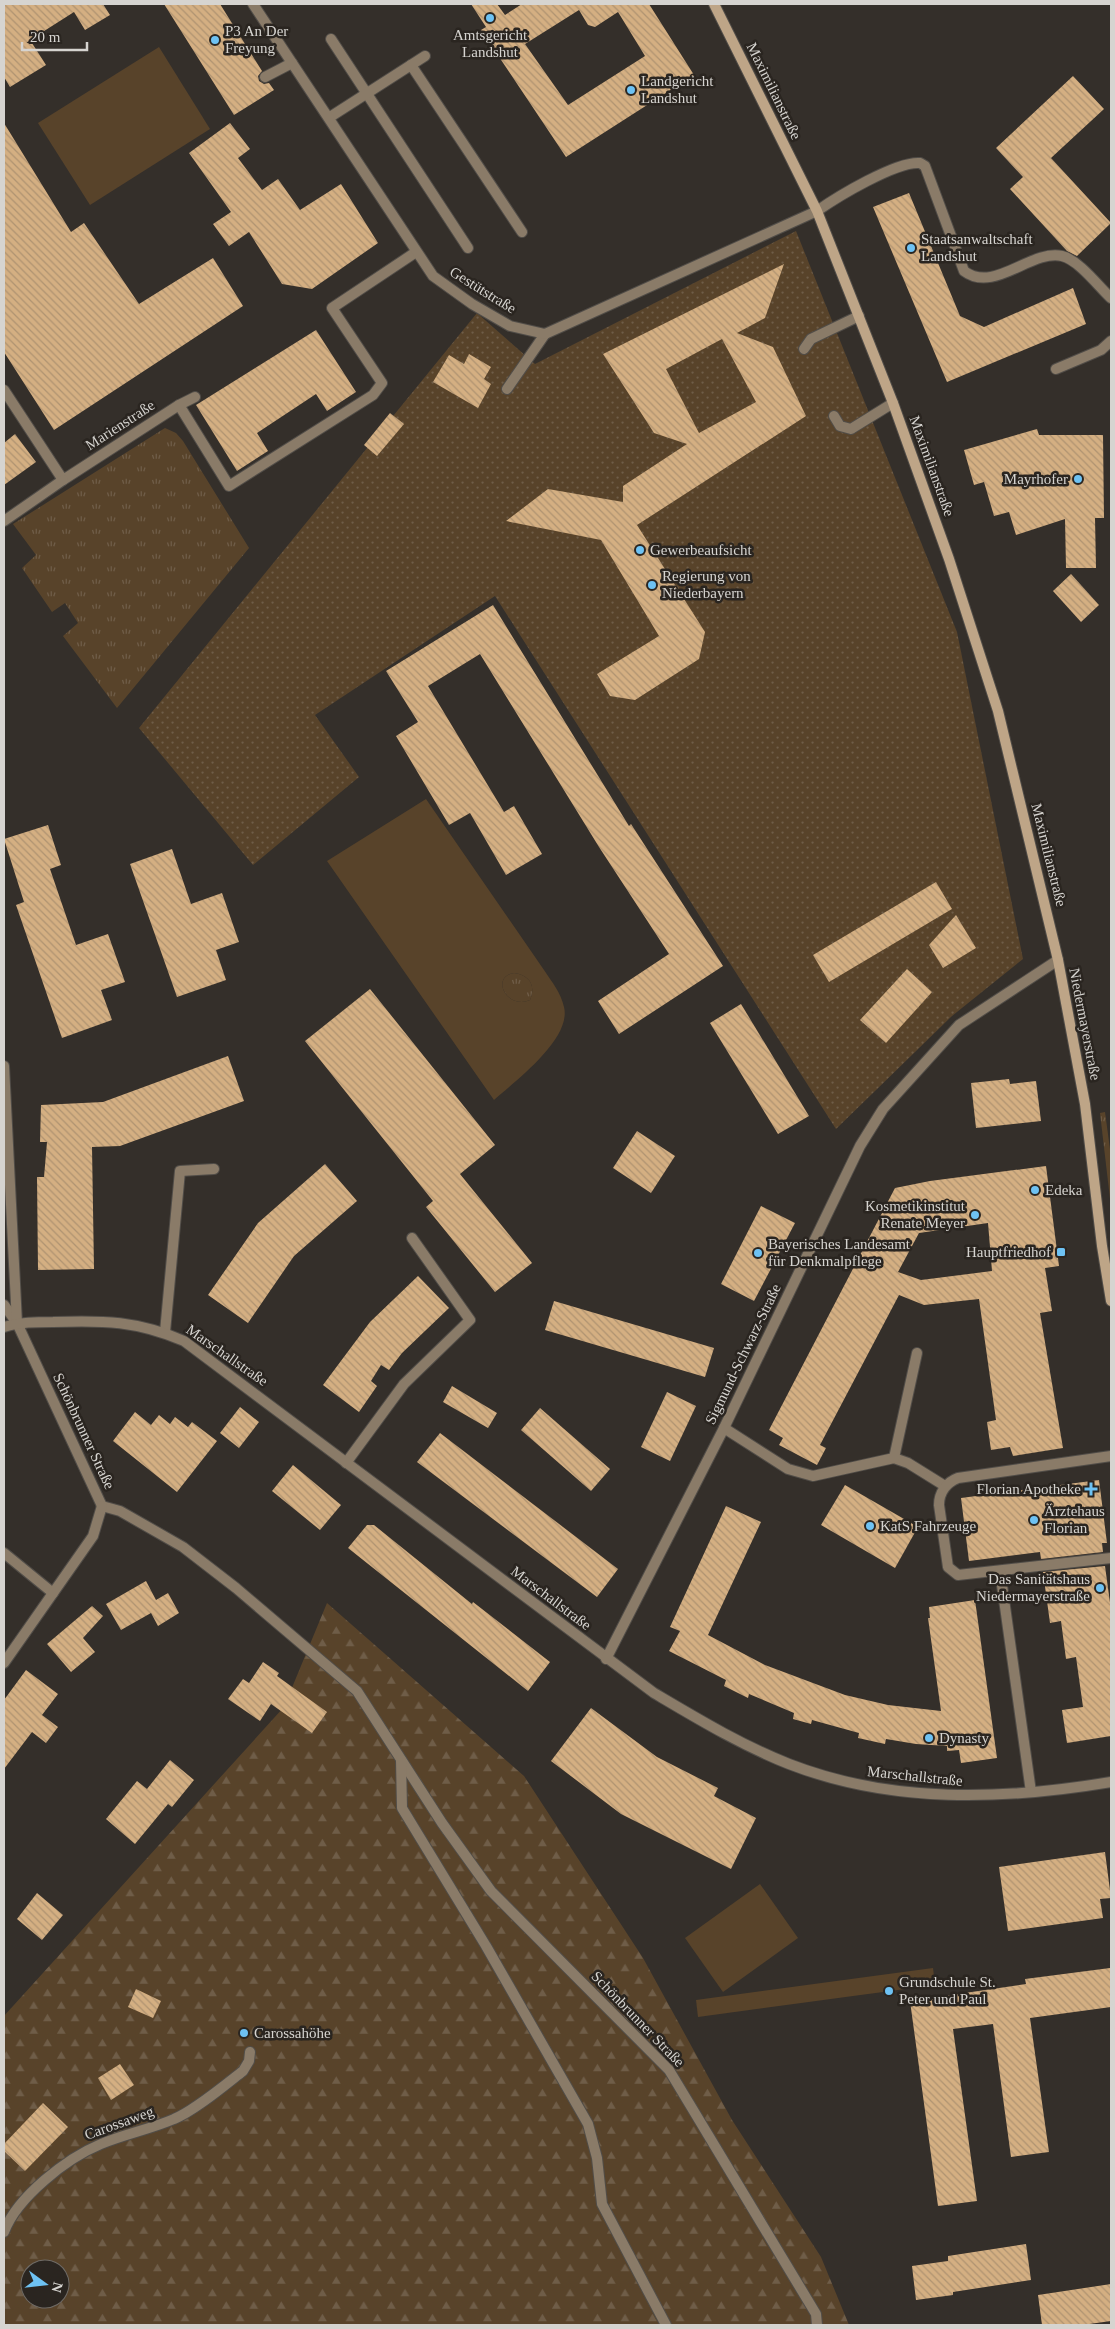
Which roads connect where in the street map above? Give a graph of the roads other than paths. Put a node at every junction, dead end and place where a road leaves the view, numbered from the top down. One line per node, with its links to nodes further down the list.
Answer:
1 (253, 4): 5 (street, Gestütstraße)
2 (714, 4): 10 (main road, Maximilianstraße)
3 (331, 39): 8 (street)
4 (425, 56): 6 (street)
5 (292, 63): 7 (street); 9 (street, Gestütstraße)
6 (412, 65): 8 (street); 11 (street)
7 (266, 77)
8 (367, 93): 9 (street); 12 (street)
9 (330, 117): 13 (street, Gestütstraße)
10 (817, 211): 14 (street); 15 (main road, Maximilianstraße); 16 (street)
11 (522, 232)
12 (468, 248)
13 (416, 252): 16 (street, Gestütstraße); 24 (street)
14 (1111, 298)
15 (859, 316): 18 (street); 23 (main road, Maximilianstraße)
16 (545, 334): 20 (street)
17 (1111, 341): 19 (street)
18 (804, 348)
19 (1056, 369)
20 (507, 388)
21 (4, 390): 26 (street)
22 (195, 397): 24 (street, Marienstraße)
23 (893, 403): 25 (street); 28 (main road, Maximilianstraße)
24 (179, 405): 26 (street, Marienstraße)
25 (834, 416)
26 (63, 480): 27 (street, Marienstraße)
27 (4, 521)
28 (1058, 960): 32 (main road, Niedermayerstraße); 38 (street, Sigmund-Schwarz-Straße)
29 (4, 1066): 34 (street, Schönbrunner Straße)
30 (214, 1169): 36 (street)
31 (412, 1238): 41 (street)
32 (1111, 1301)
33 (4, 1305): 34 (street)
34 (17, 1323): 35 (street, Marschallstraße); 36 (street, Marschallstraße); 43 (street, Schönbrunner Straße)
35 (4, 1327)
36 (165, 1332): 41 (street, Marschallstraße)
37 (917, 1353): 40 (street)
38 (724, 1428): 40 (street); 48 (street, Sigmund-Schwarz-Straße)
39 (1111, 1456): 42 (street)
40 (894, 1458): 42 (street)
41 (346, 1463): 48 (street, Marschallstraße)
42 (945, 1486): 46 (street)
43 (102, 1506): 47 (street); 50 (street, Schönbrunner Straße)
44 (4, 1553): 47 (street)
45 (1111, 1558): 46 (street)
46 (1000, 1571): 52 (street)
47 (53, 1593): 49 (street)
48 (606, 1659): 52 (street, Marschallstraße)
49 (4, 1663)
50 (401, 1759): 55 (street); 56 (street, Schönbrunner Straße)
51 (1111, 1782): 52 (street, Marschallstraße)
52 (1031, 1792)
53 (250, 2052): 54 (street, Carossaweg)
54 (4, 2232)
55 (666, 2325)
56 (817, 2325)

